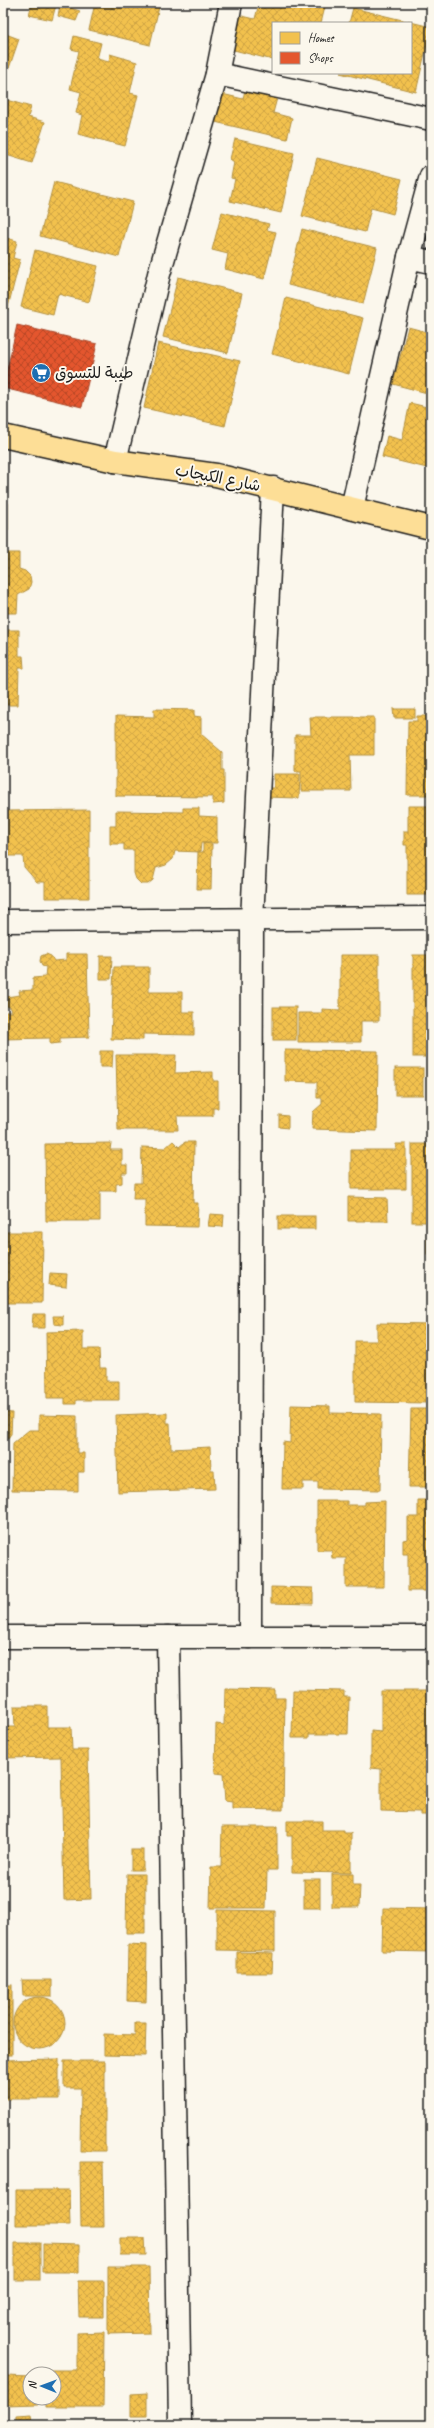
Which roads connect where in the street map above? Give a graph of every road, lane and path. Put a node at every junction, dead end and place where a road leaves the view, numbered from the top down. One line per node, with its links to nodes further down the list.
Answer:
1 (231, 3): 2 (street)
2 (217, 74): 3 (street); 8 (street)
3 (431, 119)
4 (431, 176): 5 (street)
5 (409, 257): 6 (street); 10 (street)
6 (431, 262)
7 (6, 438): 8 (main road, شارع الكبجاب)
8 (115, 461): 9 (main road, شارع الكبجاب)
9 (273, 488): 10 (main road, شارع الكبجاب); 13 (street)
10 (352, 508): 11 (main road, شارع الكبجاب)
11 (431, 528)
12 (431, 918): 13 (street)
13 (252, 920): 14 (street); 17 (street)
14 (3, 921)
15 (3, 1637): 16 (street)
16 (168, 1637): 17 (street); 19 (street)
17 (250, 1637): 18 (street)
18 (431, 1637)
19 (180, 2425)

